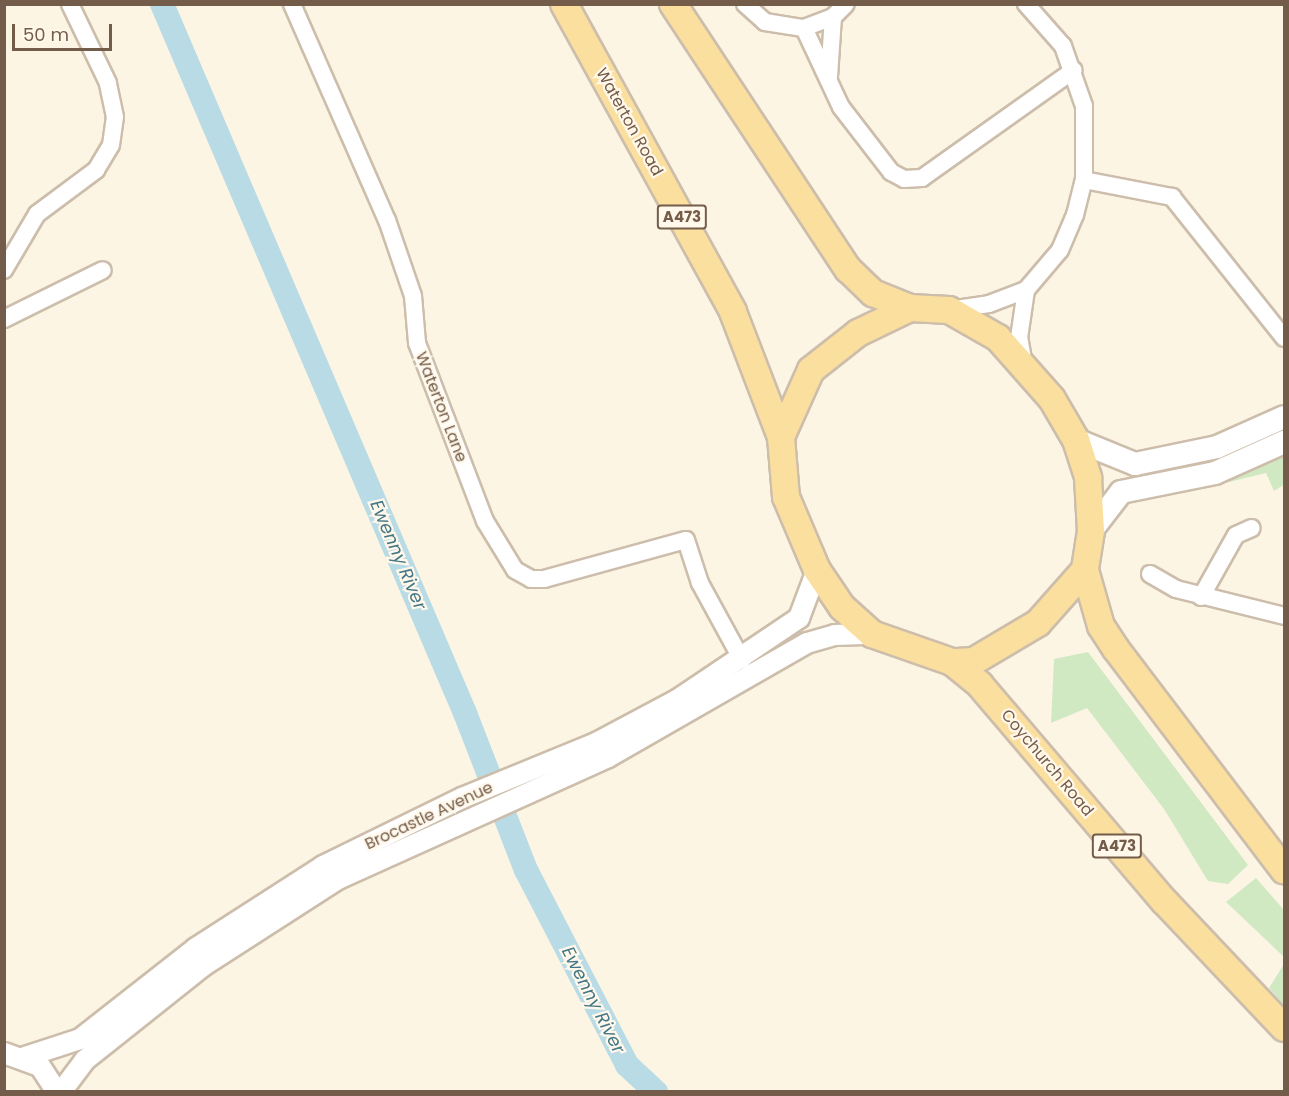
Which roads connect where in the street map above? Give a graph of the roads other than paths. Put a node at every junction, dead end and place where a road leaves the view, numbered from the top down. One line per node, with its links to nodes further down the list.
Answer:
1 (70, 4): 13 (street)
2 (292, 4): 33 (street, Waterton Lane)
3 (564, 4): 22 (main road, Waterton Road / A473)
4 (673, 4): 16 (main road)
5 (745, 4): 9 (street)
6 (846, 4): 8 (street)
7 (1026, 4): 10 (street)
8 (833, 17): 9 (street); 11 (street)
9 (804, 28): 11 (street)
10 (1074, 70): 11 (street); 12 (street)
11 (829, 84)
12 (1084, 180): 15 (street); 19 (street)
13 (4, 270)
14 (103, 270): 18 (street)
15 (1026, 290): 17 (street); 20 (street)
16 (910, 308): 17 (main road); 22 (main road)
17 (949, 310): 20 (main road)
18 (4, 319)
19 (1284, 338)
20 (1024, 365): 23 (main road)
21 (1284, 417): 23 (main road)
22 (781, 437): 27 (main road)
23 (1076, 441): 26 (main road)
24 (1284, 442): 26 (main road)
25 (1252, 528): 30 (street)
26 (1091, 531): 28 (main road)
27 (817, 570): 32 (main road); 33 (street, Brocastle Avenue)
28 (1085, 570): 34 (main road); 35 (main road)
29 (1150, 574): 30 (street)
30 (1201, 597): 31 (street)
31 (1284, 616)
32 (872, 634): 34 (main road); 39 (street, Brocastle Avenue)
33 (742, 660): 38 (street, Brocastle Avenue)
34 (952, 662): 36 (main road, Coychurch Road / A473)
35 (1284, 870)
36 (1284, 1028)
37 (4, 1053): 38 (street)
38 (25, 1057): 39 (street)
39 (59, 1092)

